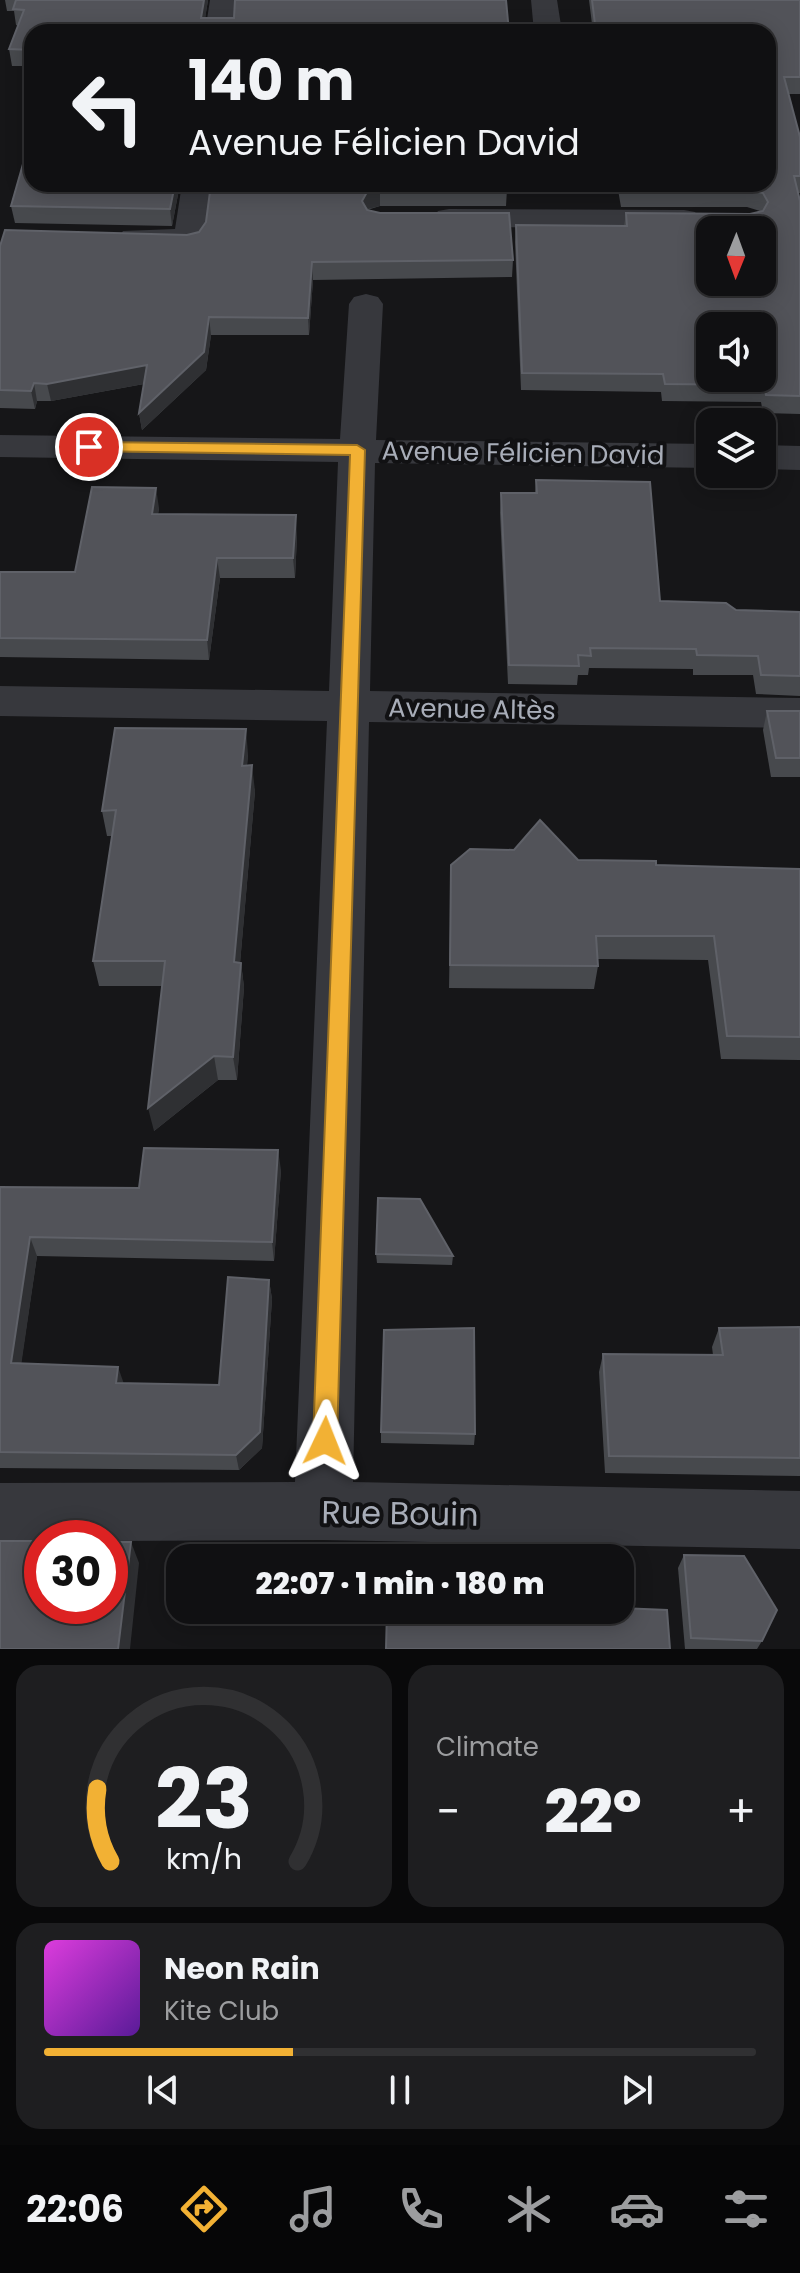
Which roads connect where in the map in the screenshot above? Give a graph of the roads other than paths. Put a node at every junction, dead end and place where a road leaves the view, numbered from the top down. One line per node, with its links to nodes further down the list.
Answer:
1 (223, 0): 3 (street)
2 (544, 0): 4 (street)
3 (220, 24)
4 (547, 24)
5 (196, 192): 10 (street)
6 (566, 192): 8 (street)
7 (412, 218): 8 (street)
8 (569, 218): 9 (street)
9 (696, 219)
10 (110, 238)
11 (366, 304): 13 (street)
12 (0, 446): 13 (street, Avenue Félicien David)
13 (357, 450): 14 (street, Avenue Félicien David); 18 (street)
14 (696, 456)
15 (776, 457): 16 (street)
16 (800, 458)
17 (0, 701): 18 (street, Avenue Altès)
18 (349, 707): 19 (street, Avenue Altès); 20 (street)
19 (800, 713)
20 (323, 1511): 21 (street, Rue Bouin); 22 (street, Rue Bouin)
21 (0, 1512)
22 (800, 1520)

